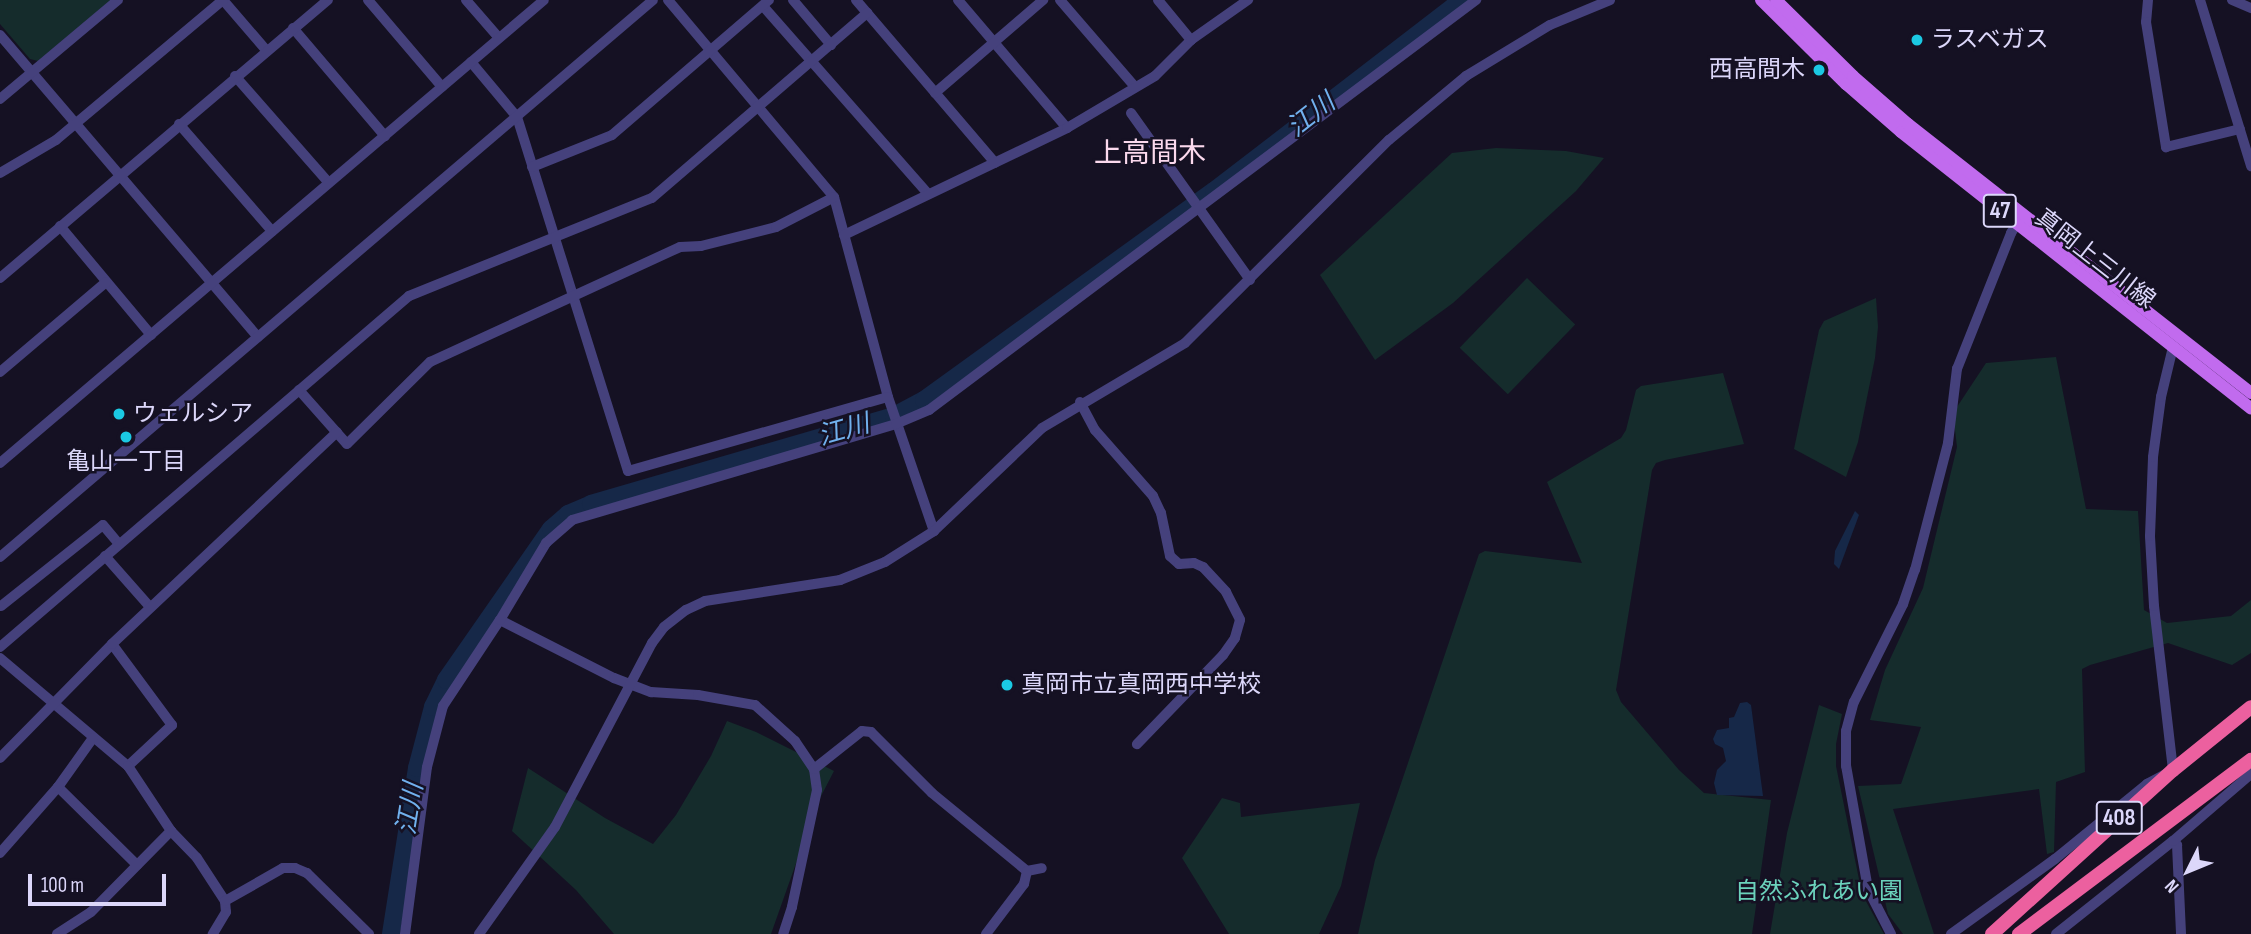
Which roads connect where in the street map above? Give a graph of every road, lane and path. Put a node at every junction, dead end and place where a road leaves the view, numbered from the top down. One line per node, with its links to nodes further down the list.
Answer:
1 (118, 0): 36 (street)
2 (223, 0): 32 (street); 45 (street)
3 (328, 0): 26 (street)
4 (368, 0): 38 (street)
5 (466, 0): 28 (street)
6 (544, 0): 28 (street)
7 (653, 0): 44 (street)
8 (668, 0): 33 (street)
9 (793, 0): 31 (street)
10 (856, 0): 25 (street)
11 (958, 0): 30 (street)
12 (1043, 0): 30 (street)
13 (1060, 0): 39 (street)
14 (1158, 0): 29 (street)
15 (1248, 0): 29 (street)
16 (1476, 0): 58 (street)
17 (1610, 0): 65 (street)
18 (1761, 0): 59 (main road, 真岡上三川線 / 47)
19 (1776, 0): 59 (main road, 真岡上三川線 / 47)
20 (2148, 0): 48 (street)
21 (2200, 0): 48 (street)
22 (2232, 0): 24 (street)
23 (766, 3): 33 (street); 34 (street)
24 (2251, 8)
25 (867, 13): 31 (street); 40 (street)
26 (292, 28): 32 (street); 49 (street)
27 (0, 35): 36 (street)
28 (499, 38): 35 (street)
29 (1191, 40): 39 (street)
30 (994, 42): 40 (street); 47 (street)
31 (831, 44): 34 (street)
32 (266, 50): 37 (street)
33 (710, 50): 42 (street); 52 (street)
34 (811, 61): 42 (street); 56 (street)
35 (471, 62): 38 (street); 44 (street)
36 (31, 72): 41 (street); 45 (street)
37 (235, 76): 46 (street); 55 (street)
38 (442, 87): 49 (street)
39 (1135, 87): 47 (street)
40 (935, 93): 50 (street)
41 (0, 99)
42 (758, 107): 57 (street); 63 (street)
43 (1130, 113): 58 (street)
44 (517, 117): 52 (street); 70 (street)
45 (76, 123): 53 (street); 54 (street)
46 (179, 124): 54 (street); 61 (street)
47 (1067, 128): 50 (street)
48 (2244, 131): 51 (street)
49 (385, 136): 55 (street)
50 (995, 163): 56 (street)
51 (2251, 166)
52 (532, 167): 63 (street)
53 (0, 173)
54 (120, 175): 60 (street); 67 (street)
55 (329, 183): 61 (street)
56 (928, 194): 62 (street)
57 (834, 197): 62 (street); 68 (street)
58 (1198, 208): 65 (street); 78 (street)
59 (2020, 220): 71 (main road, 真岡上三川線 / 47); 74 (main road, 真岡上三川線 / 47); 117 (street)
60 (60, 226): 64 (street); 66 (street)
61 (272, 231): 67 (street)
62 (844, 235): 75 (street)
63 (554, 238): 68 (street); 73 (street)
64 (0, 278)
65 (1250, 280): 76 (street)
66 (106, 282): 69 (street); 72 (street)
67 (211, 284): 69 (street); 70 (street)
68 (572, 299): 75 (street); 79 (street)
69 (151, 335): 80 (street)
70 (258, 338): 84 (street)
71 (2173, 347): 77 (main road, 真岡上三川線 / 47); 100 (street)
72 (0, 372)
73 (299, 390): 79 (street); 82 (street)
74 (2251, 393)
75 (888, 397): 78 (street)
76 (1080, 402): 81 (street); 95 (street)
77 (2251, 408)
78 (896, 424): 81 (street); 87 (street)
79 (337, 432): 85 (street)
80 (0, 463)
81 (934, 531): 91 (street)
82 (119, 544): 83 (street); 86 (street)
83 (105, 556): 85 (street); 89 (street)
84 (0, 557)
85 (150, 607): 88 (street)
86 (0, 608)
87 (500, 620): 91 (street); 113 (street)
88 (112, 643): 92 (street); 98 (street)
89 (0, 647)
90 (0, 658): 92 (street)
91 (630, 684): 99 (street); 114 (street)
92 (51, 704): 94 (street); 96 (street)
93 (2251, 707): 100 (highway, 408)
94 (93, 738): 98 (street); 102 (street)
95 (1137, 744)
96 (0, 758)
97 (2251, 760): 120 (highway, 408)
98 (128, 766): 103 (street)
99 (814, 769): 108 (street); 115 (street)
100 (2173, 770): 118 (street); 119 (highway, 408)
101 (2251, 774): 104 (street)
102 (58, 787): 105 (street); 106 (street)
103 (171, 831): 106 (street); 109 (street)
104 (2173, 841): 121 (street); 122 (street)
105 (0, 853)
106 (136, 865): 110 (street)
107 (1042, 868): 108 (street)
108 (1027, 871): 116 (street)
109 (225, 901): 111 (street); 112 (street)
110 (57, 934)
111 (213, 934)
112 (369, 934)
113 (405, 934)
114 (479, 934)
115 (783, 934)
116 (986, 934)
117 (1891, 934)
118 (1951, 934)
119 (1992, 934)
120 (2019, 934)
121 (2056, 934)
122 (2182, 934)

